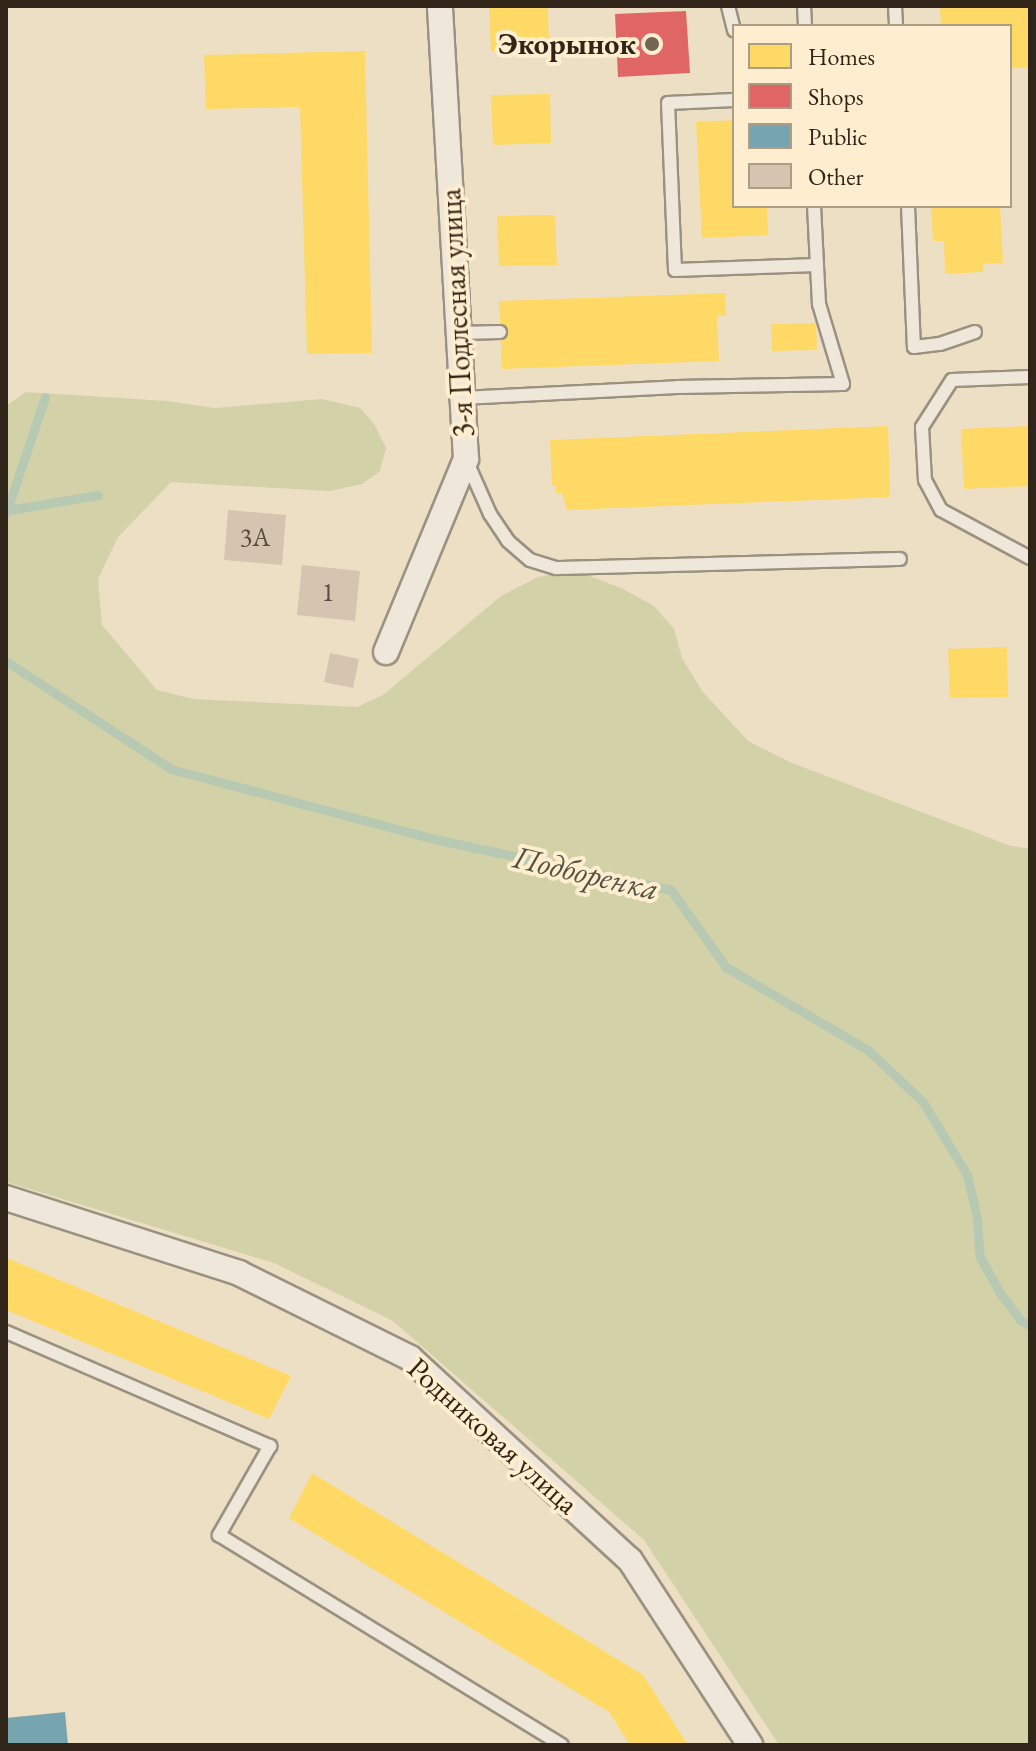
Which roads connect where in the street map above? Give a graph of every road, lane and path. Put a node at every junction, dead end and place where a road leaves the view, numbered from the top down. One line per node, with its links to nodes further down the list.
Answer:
1 (440, 6): 8 (street, 3-я Подлесная улица)
2 (732, 100): 5 (lane)
3 (814, 208): 5 (lane)
4 (908, 208): 7 (lane)
5 (817, 265): 10 (lane)
6 (500, 332): 8 (lane)
7 (975, 332)
8 (459, 333): 10 (street, 3-я Подлесная улица)
9 (1030, 377): 12 (lane)
10 (462, 398): 11 (street, 3-я Подлесная улица)
11 (466, 459): 13 (lane); 14 (street, 3-я Подлесная улица)
12 (1030, 558)
13 (900, 559)
14 (386, 652)
15 (6, 1198): 18 (street, Родниковая улица)
16 (6, 1332): 17 (lane)
17 (562, 1745)
18 (750, 1745)

